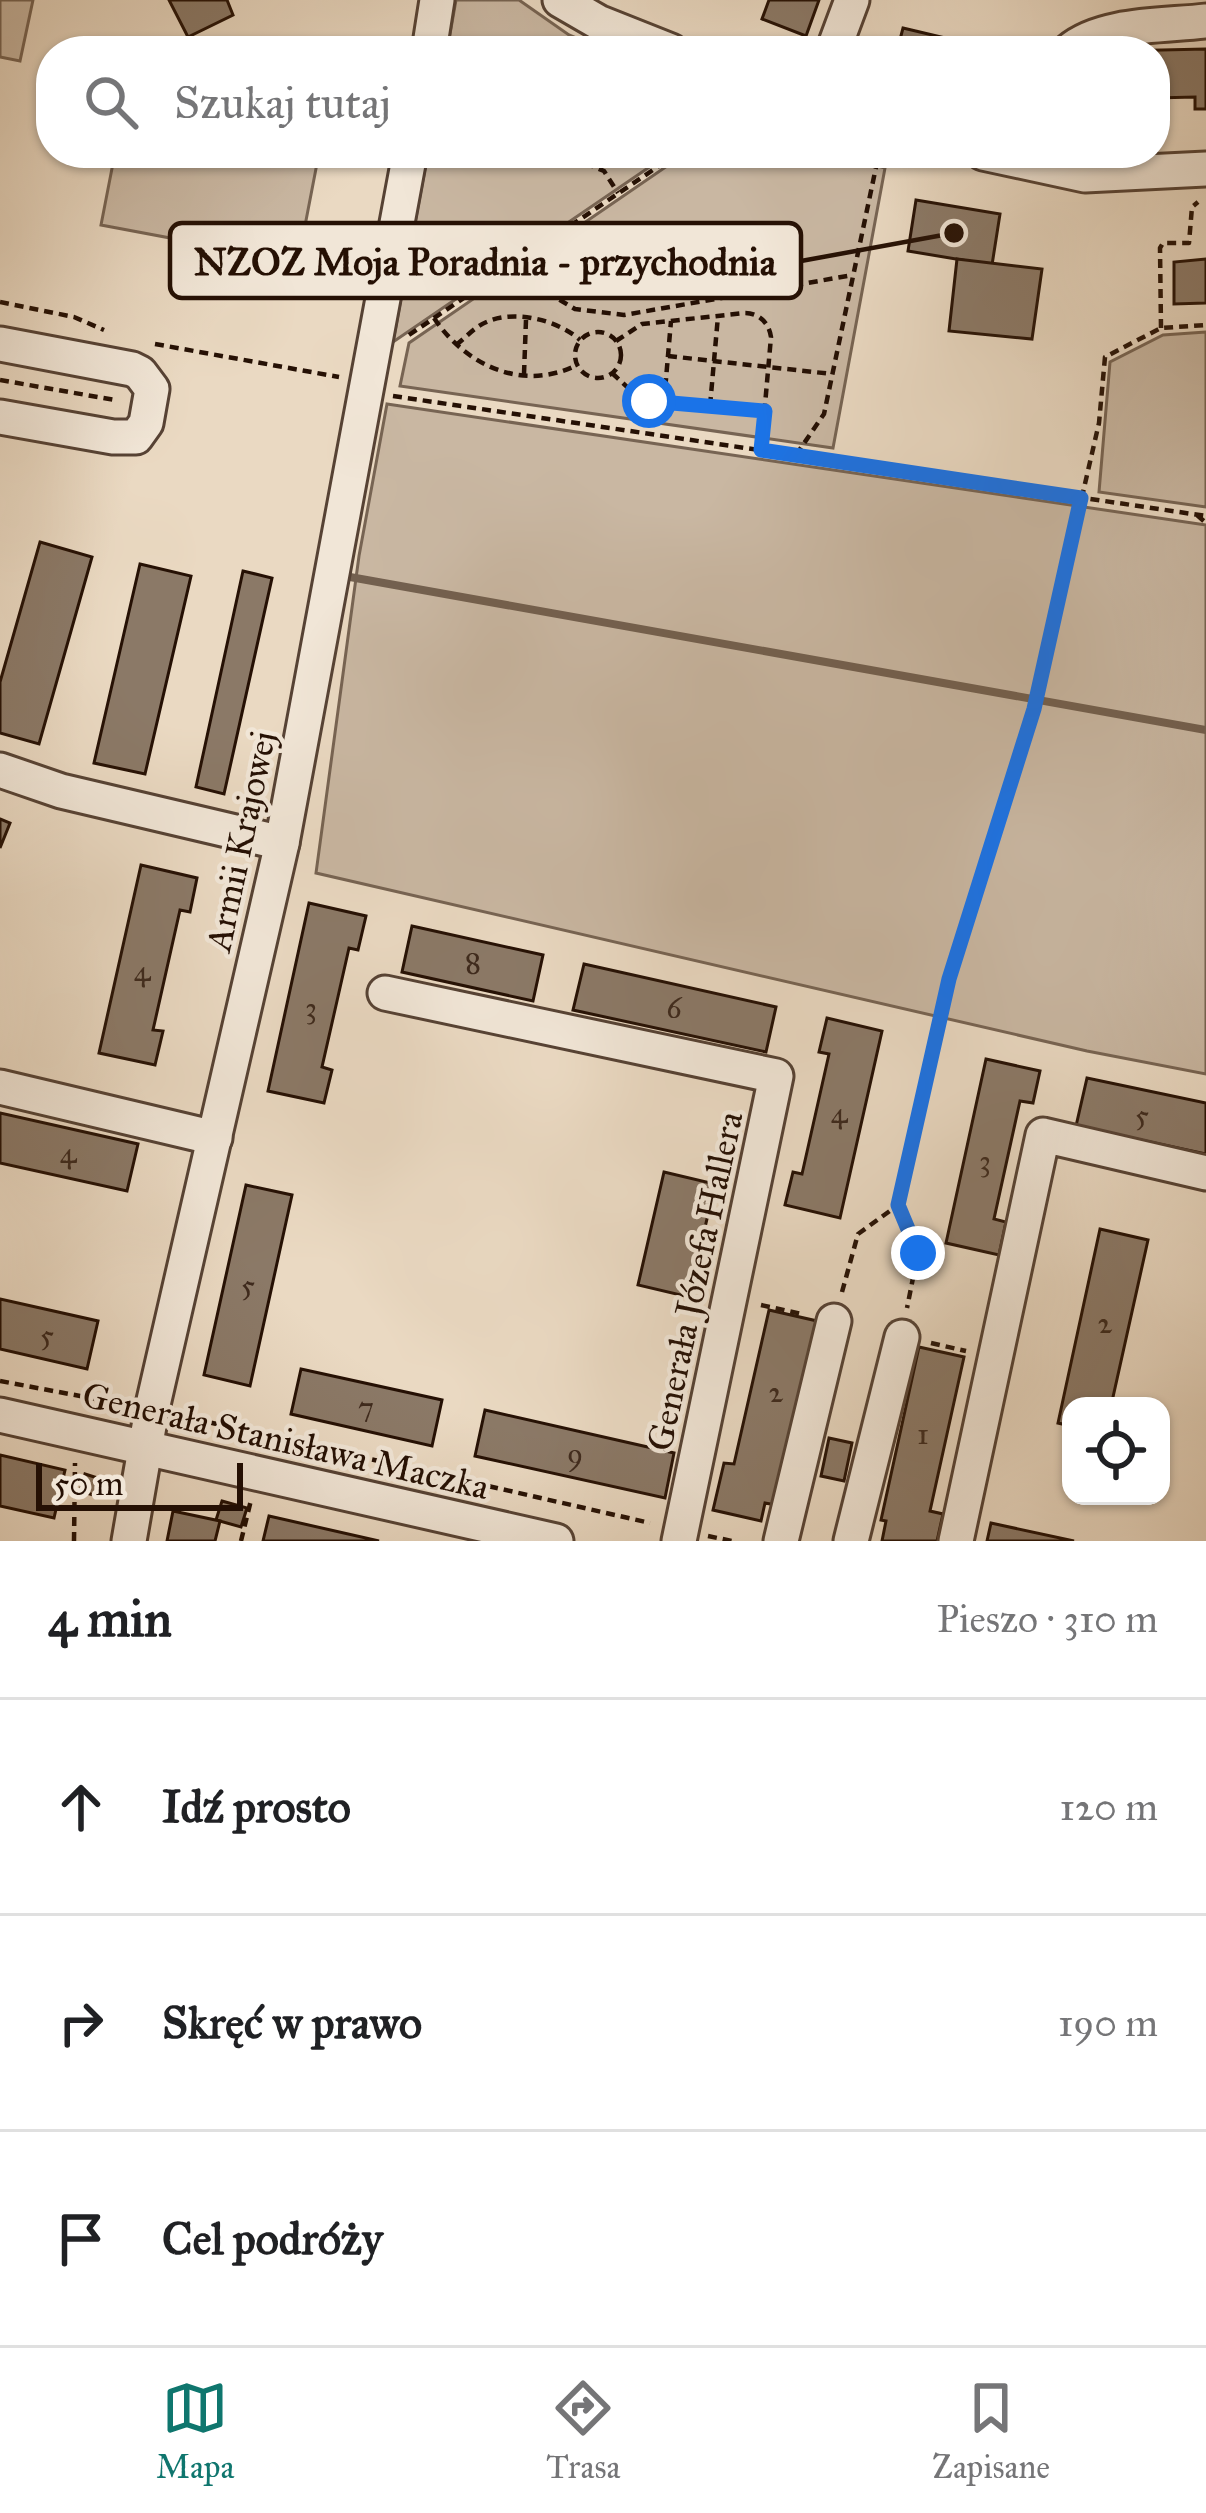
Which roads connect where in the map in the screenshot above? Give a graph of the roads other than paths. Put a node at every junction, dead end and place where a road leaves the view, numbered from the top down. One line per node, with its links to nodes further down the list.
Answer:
1 (437, 0): 6 (street)
2 (560, 0): 4 (street)
3 (852, 0): 8 (street)
4 (604, 11): 7 (street)
5 (1206, 21): 9 (street)
6 (431, 36)
7 (646, 36)
8 (838, 36)
9 (1095, 36)
10 (406, 168): 16 (street, Armii Krajowej)
11 (1066, 168): 12 (street)
12 (1205, 169)
13 (0, 344): 14 (street)
14 (0, 417)
15 (0, 770): 16 (street)
16 (282, 843): 19 (street, Armii Krajowej)
17 (385, 993): 25 (street, Generała Józefa Hallera)
18 (0, 1087): 19 (street)
19 (215, 1138): 24 (street, Armii Krajowej)
20 (1206, 1173): 30 (street)
21 (834, 1321): 28 (street)
22 (902, 1337): 29 (street)
23 (0, 1414): 24 (street, Generała Stanisława Maczka)
24 (144, 1446): 26 (street, Armii Krajowej); 27 (street, Generała Stanisława Maczka)
25 (680, 1536)
26 (129, 1541)
27 (556, 1541)
28 (782, 1541)
29 (851, 1541)
30 (956, 1541)

